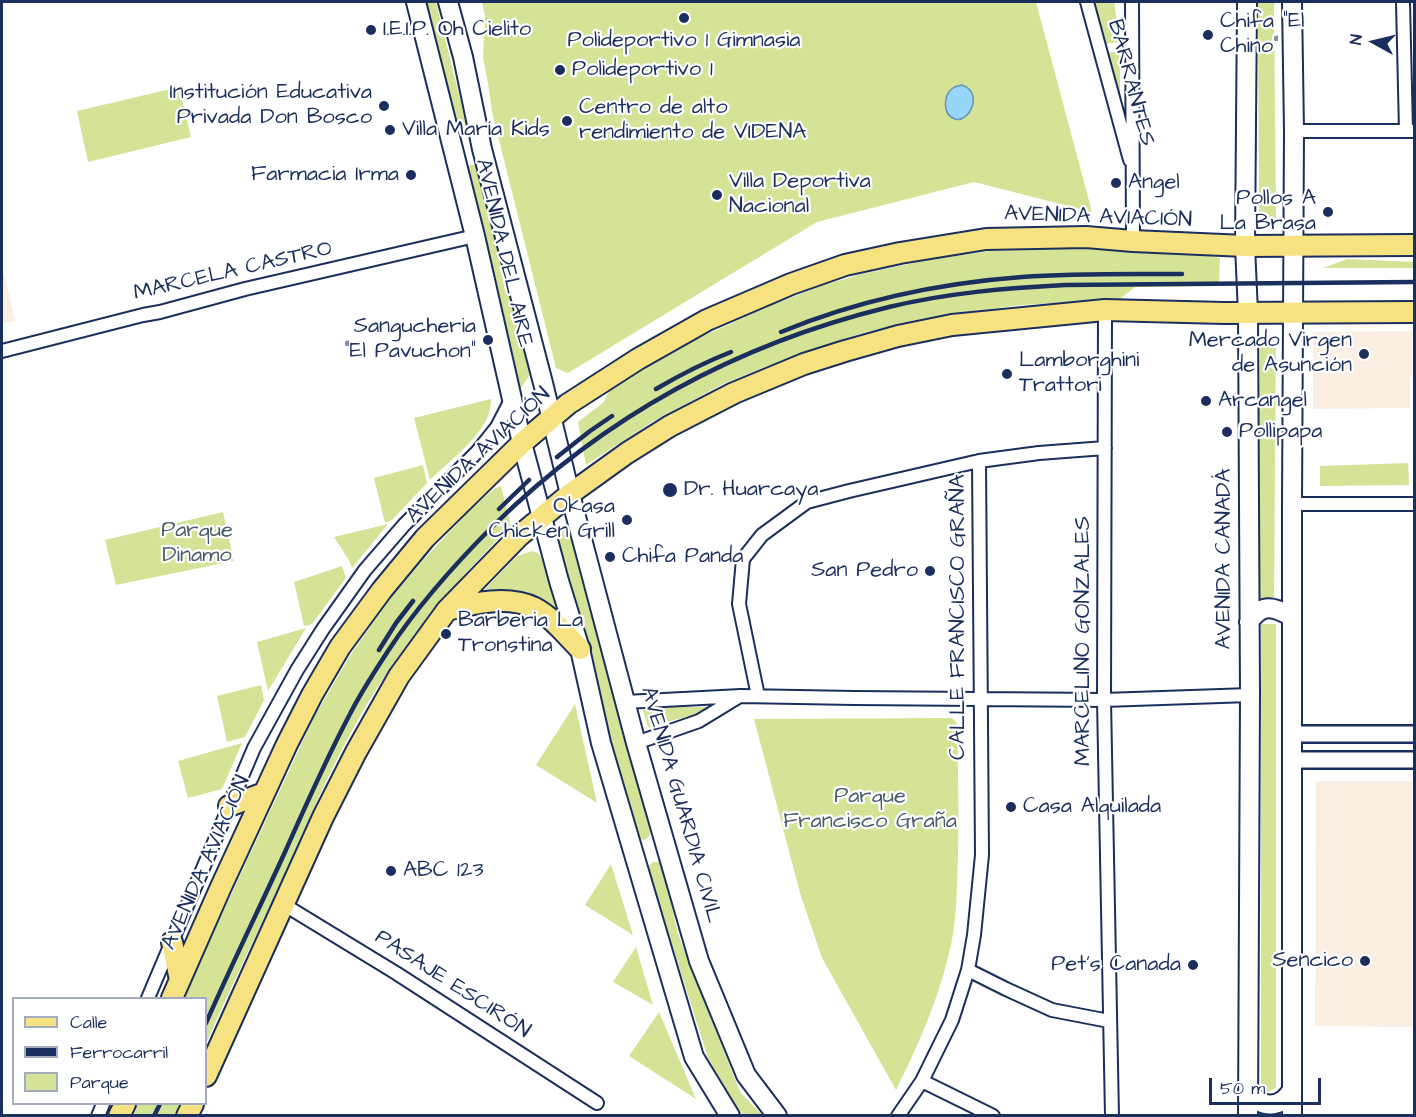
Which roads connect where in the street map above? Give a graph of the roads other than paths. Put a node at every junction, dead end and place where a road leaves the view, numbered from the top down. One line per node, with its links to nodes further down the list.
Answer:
1 (416, 2): 12 (main road, AVENIDA DEL AIRE)
2 (448, 2): 11 (main road, AVENIDA DEL AIRE)
3 (1086, 2): 13 (street, BARRANTES)
4 (1132, 2): 13 (street)
5 (1247, 2): 17 (main road, AVENIDA CANADÁ)
6 (1292, 2): 9 (main road)
7 (1403, 2): 8 (street)
8 (1409, 40): 10 (street)
9 (1294, 131): 10 (street); 18 (main road)
10 (1410, 131)
11 (482, 149): 12 (main road); 25 (main road, AVENIDA DEL AIRE)
12 (456, 157): 14 (main road, AVENIDA DEL AIRE)
13 (1134, 175): 15 (street)
14 (475, 236): 23 (street, MARCELA CASTRO); 24 (main road, AVENIDA DEL AIRE)
15 (1133, 241): 17 (main road, AVENIDA AVIACIÓN); 25 (main road, AVENIDA AVIACIÓN)
16 (1414, 245): 18 (main road, AVENIDA AVIACIÓN)
17 (1245, 246): 18 (main road, AVENIDA AVIACIÓN); 21 (main road, AVENIDA CANADÁ)
18 (1293, 247): 22 (main road)
19 (1105, 310): 21 (main road); 27 (street, MARCELINO GONZALES); 29 (main road)
20 (1414, 312): 22 (main road)
21 (1248, 313): 22 (main road); 35 (main road, AVENIDA CANADÁ)
22 (1292, 313): 30 (main road)
23 (2, 351)
24 (512, 400): 26 (main road, AVENIDA DEL AIRE); 49 (street, AVENIDA AVIACIÓN)
25 (551, 418): 26 (main road, AVENIDA AVIACIÓN); 29 (main road, AVENIDA DEL AIRE)
26 (522, 443): 32 (main road, AVENIDA DEL AIRE); 48 (main road, AVENIDA AVIACIÓN)
27 (1105, 448): 28 (street); 41 (street, MARCELINO GONZALES)
28 (979, 461): 39 (street); 40 (street, CALLE FRANCISCO GRAÑA)
29 (570, 494): 32 (main road); 42 (main road, AVENIDA GUARDIA CIVIL)
30 (1292, 504): 31 (street); 34 (main road)
31 (1414, 504)
32 (542, 517): 33 (main road); 36 (main road)
33 (447, 610): 36 (main road); 52 (main road)
34 (1292, 617): 35 (main road); 43 (main road)
35 (1249, 622): 37 (main road, AVENIDA CANADÁ)
36 (580, 649): 51 (main road)
37 (1250, 695): 41 (street); 62 (main road, AVENIDA CANADÁ)
38 (741, 696): 39 (street); 42 (street); 45 (street)
39 (758, 696): 40 (street)
40 (980, 700): 41 (street); 54 (street, CALLE FRANCISCO GRAÑA)
41 (1104, 700): 58 (street, MARCELINO GONZALES)
42 (625, 702): 45 (main road, AVENIDA GUARDIA CIVIL)
43 (1292, 734): 44 (street); 46 (main road)
44 (1414, 734)
45 (636, 743): 50 (main road, AVENIDA GUARDIA CIVIL)
46 (1293, 760): 47 (street); 61 (main road)
47 (1414, 760)
48 (264, 793): 49 (main road); 55 (main road, AVENIDA AVIACIÓN)
49 (229, 806): 53 (street, AVENIDA AVIACIÓN)
50 (666, 844): 51 (main road); 65 (main road, AVENIDA GUARDIA CIVIL)
51 (634, 853): 64 (main road)
52 (283, 904): 59 (main road); 63 (street, PASAJE ESCIRÓN)
53 (172, 942): 55 (main road); 56 (street, AVENIDA AVIACIÓN)
54 (968, 970): 58 (street); 60 (street, CALLE FRANCISCO GRAÑA)
55 (180, 980): 57 (main road, AVENIDA AVIACIÓN)
56 (149, 997)
57 (173, 997)
58 (1109, 1021): 68 (street, MARCELINO GONZALES)
59 (207, 1074)
60 (922, 1082): 66 (street, CALLE FRANCISCO GRAÑA); 67 (street)
61 (1292, 1090): 62 (main road); 70 (main road)
62 (1249, 1092): 69 (main road, AVENIDA CANADÁ)
63 (597, 1103)
64 (730, 1116)
65 (777, 1116)
66 (898, 1116)
67 (993, 1116)
68 (1112, 1116)
69 (1248, 1116)
70 (1292, 1116)

